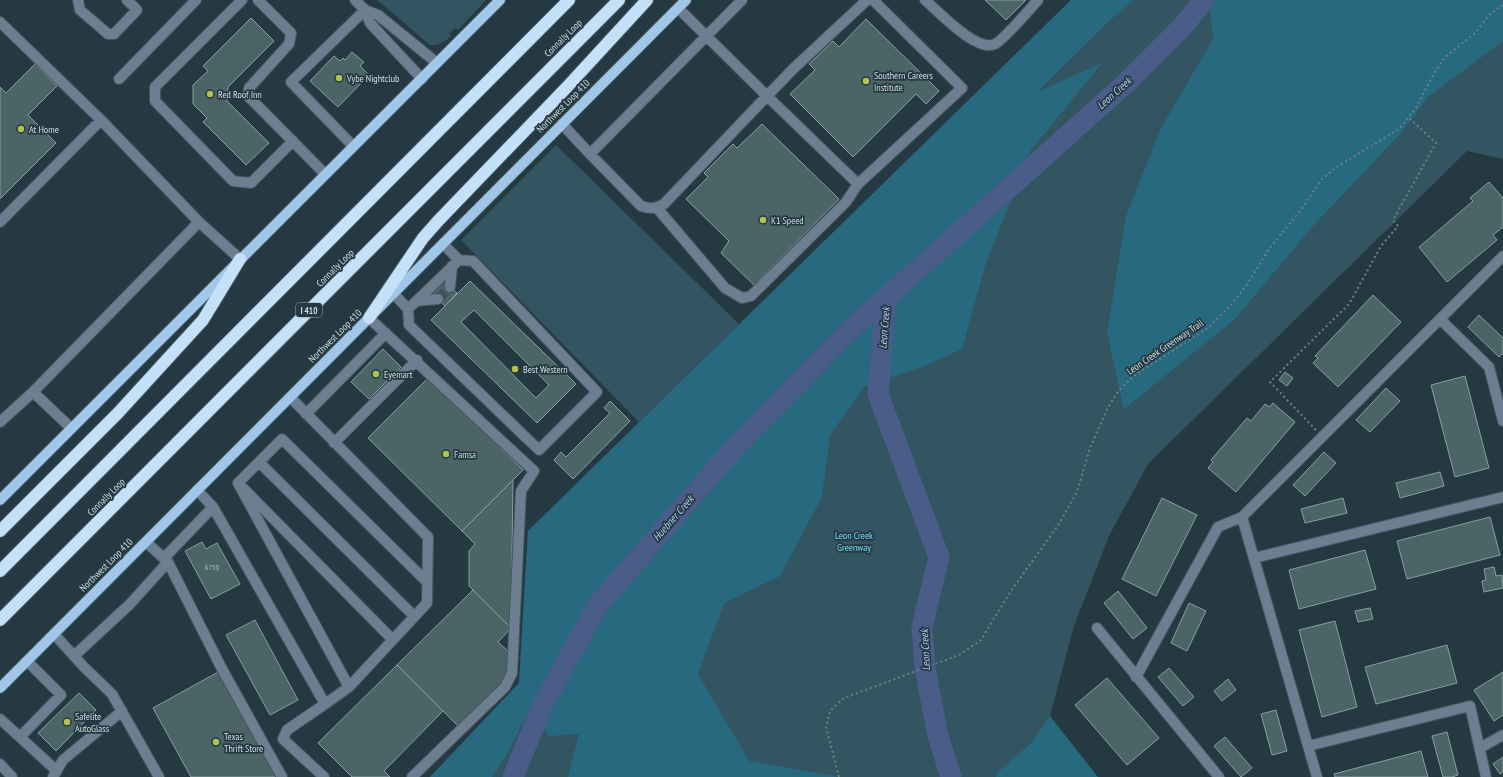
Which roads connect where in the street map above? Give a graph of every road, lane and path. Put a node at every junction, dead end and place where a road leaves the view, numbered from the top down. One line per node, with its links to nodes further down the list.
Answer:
1 (78, 0): 2 (street)
2 (127, 0)
3 (196, 0): 23 (street)
4 (242, 0): 29 (street)
5 (258, 0): 29 (street)
6 (355, 0): 19 (street)
7 (500, 0): 22 (main road)
8 (569, 0): 69 (highway)
9 (619, 0): 72 (highway, Connally Loop / I 410)
10 (647, 0): 46 (highway)
11 (686, 0): 18 (main road, Northwest Loop 410)
12 (742, 0): 21 (street)
13 (867, 0): 25 (street)
14 (873, 0): 33 (street)
15 (925, 0): 16 (street)
16 (1038, 0)
17 (1503, 5): 26 (path, Leon Creek Greenway Trail)
18 (678, 8): 21 (street); 28 (main road, Northwest Loop 410)
19 (365, 10): 22 (street); 24 (street); 30 (street)
20 (0, 22): 27 (street)
21 (707, 36): 25 (street); 31 (street)
22 (437, 63): 24 (main road)
23 (119, 79)
24 (422, 79): 30 (main road)
25 (767, 96): 33 (street); 34 (street)
26 (1408, 117): 56 (path); 96 (path, Leon Creek Greenway Trail)
27 (101, 120): 35 (street); 36 (street)
28 (562, 124): 31 (street); 37 (main road, Northwest Loop 410)
29 (293, 142): 32 (street)
30 (353, 146): 32 (main road)
31 (590, 154): 34 (street)
32 (325, 174): 39 (main road)
33 (858, 184): 34 (street)
34 (657, 208)
35 (0, 222)
36 (199, 222): 39 (street); 50 (street)
37 (443, 244): 40 (street); 42 (main road, Northwest Loop 410)
38 (1503, 256): 47 (street)
39 (240, 259): 55 (main road); 65 (highway)
40 (455, 263): 41 (street); 44 (street); 45 (street)
41 (450, 287)
42 (394, 294): 45 (street); 46 (main road, Northwest Loop 410)
43 (438, 300): 44 (street)
44 (416, 301): 45 (street)
45 (408, 309)
46 (369, 318): 48 (street); 51 (main road, Northwest Loop 410)
47 (1440, 319): 53 (street); 56 (street)
48 (386, 333): 49 (street); 52 (street)
49 (417, 360): 57 (street); 95 (street)
50 (33, 392): 54 (street); 55 (street)
51 (290, 397): 52 (street); 60 (main road, Northwest Loop 410)
52 (306, 414): 57 (street)
53 (1503, 421)
54 (0, 422)
55 (71, 428): 62 (main road)
56 (1322, 436): 64 (street)
57 (334, 443): 70 (street)
58 (259, 462): 59 (street); 70 (street); 71 (street)
59 (238, 483): 75 (street); 79 (street)
60 (197, 490): 63 (street); 66 (main road, Northwest Loop 410)
61 (1503, 497): 67 (street)
62 (0, 500)
63 (213, 508): 68 (street); 81 (street)
64 (1242, 517): 67 (street); 78 (street)
65 (0, 531)
66 (146, 542): 68 (street); 74 (main road, Northwest Loop 410)
67 (1254, 558): 86 (street)
68 (166, 560): 76 (street); 93 (street)
69 (0, 571)
70 (427, 582): 71 (street)
71 (414, 616): 75 (street)
72 (0, 620)
73 (1097, 628): 78 (street)
74 (54, 634): 76 (street); 77 (main road, Northwest Loop 410)
75 (393, 640): 79 (street)
76 (74, 656): 82 (street)
77 (27, 661): 80 (main road, Northwest Loop 410); 85 (street)
78 (1136, 677): 97 (street)
79 (349, 687): 81 (street)
80 (0, 688)
81 (325, 704): 94 (street)
82 (122, 711): 89 (street); 92 (street)
83 (0, 719): 85 (street)
84 (1503, 735): 87 (street)
85 (20, 737): 89 (street)
86 (1308, 746): 87 (street); 90 (street)
87 (1480, 748): 98 (street)
88 (0, 764): 91 (street)
89 (55, 774)
90 (1313, 776)
91 (12, 777)
92 (159, 777)
93 (282, 777)
94 (324, 777)
95 (412, 777)
96 (839, 777)
97 (1218, 777)
98 (1486, 777)

